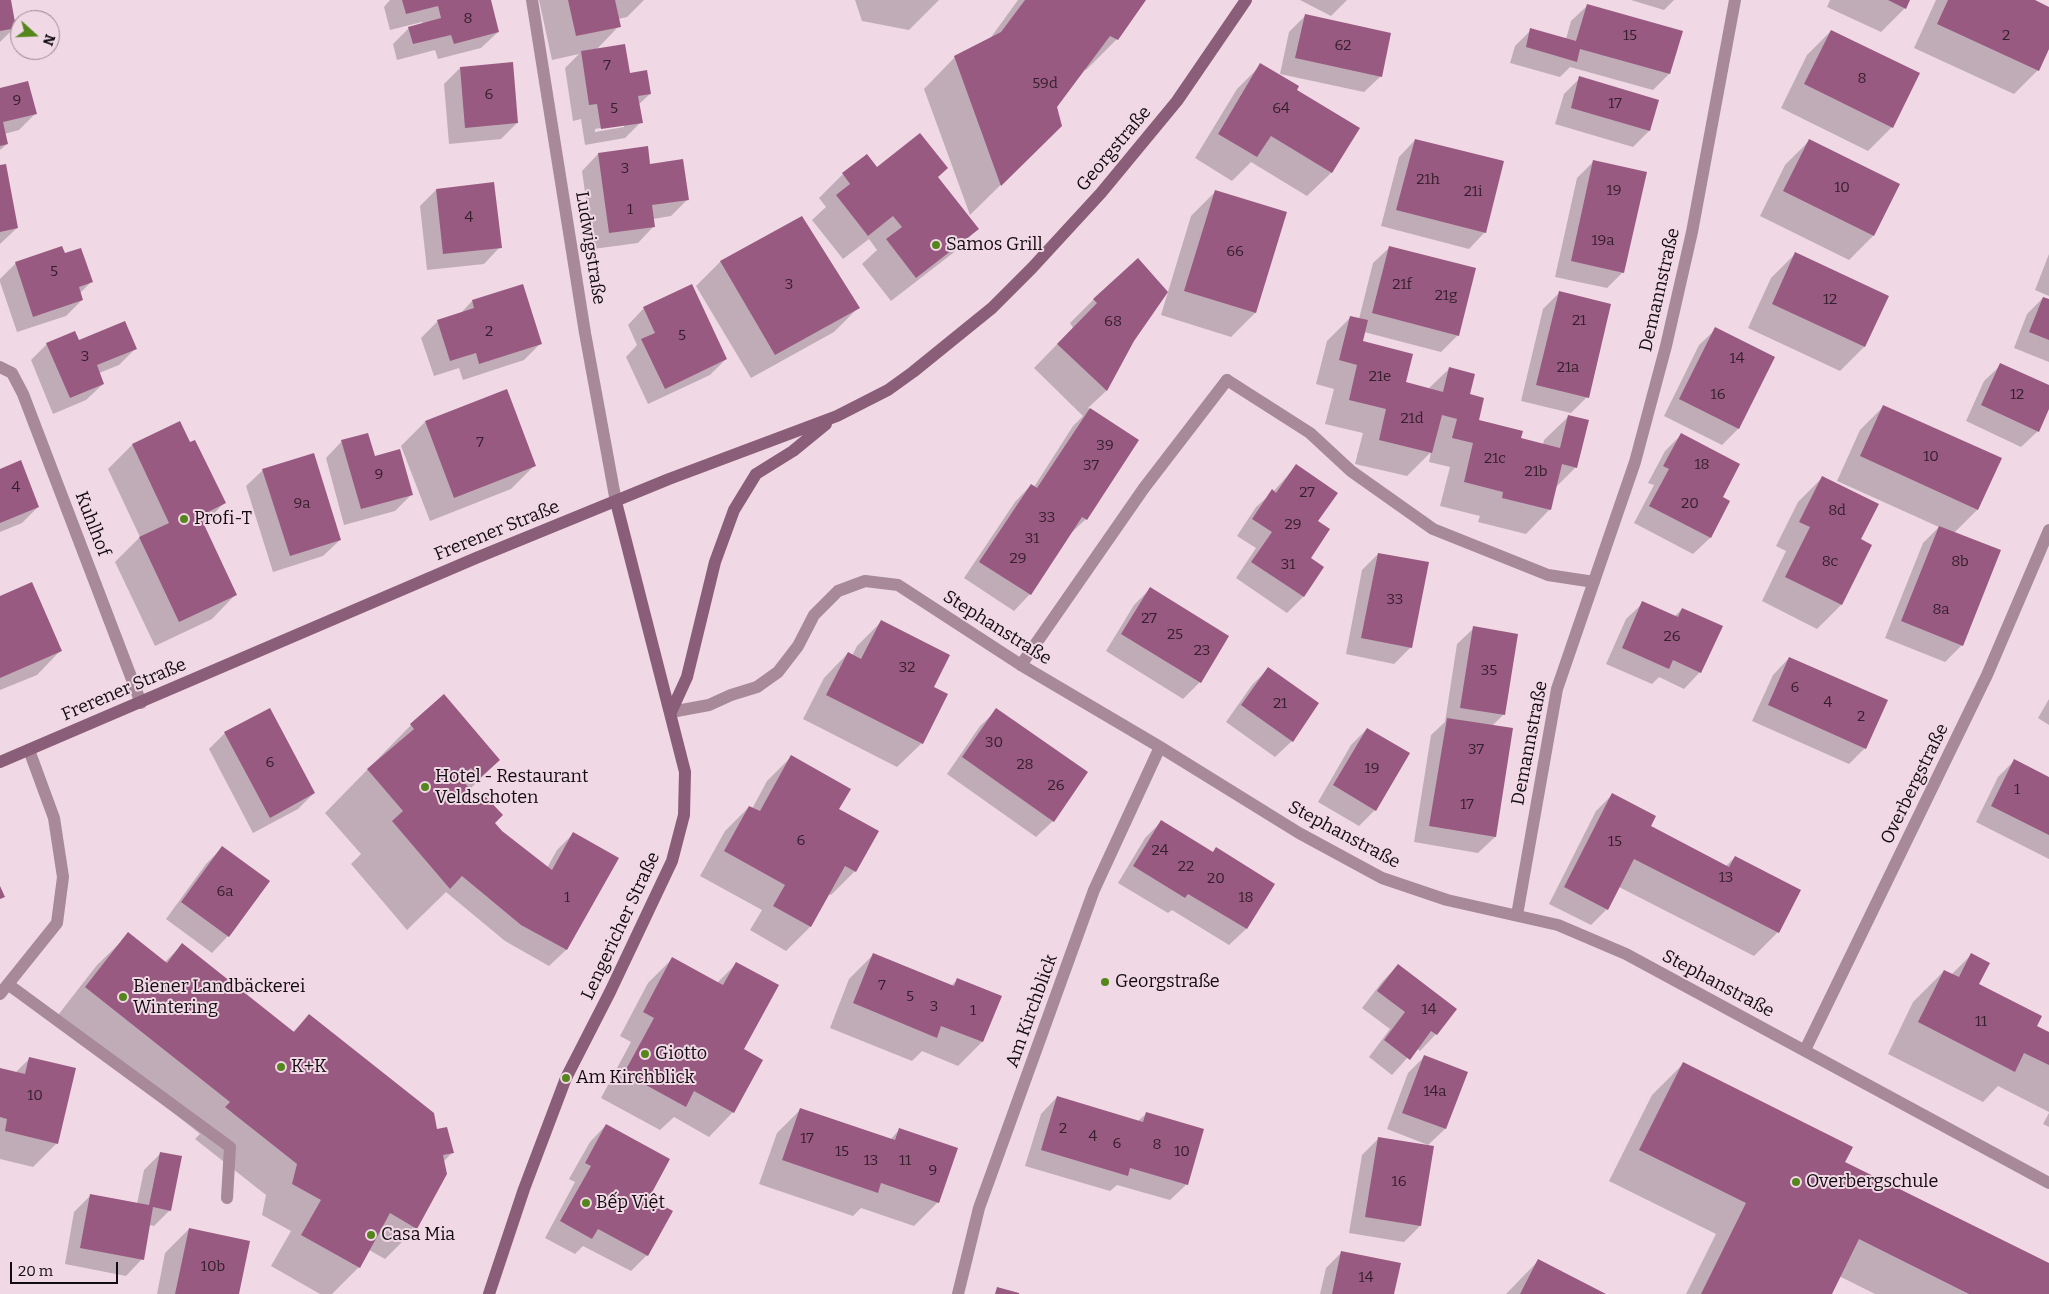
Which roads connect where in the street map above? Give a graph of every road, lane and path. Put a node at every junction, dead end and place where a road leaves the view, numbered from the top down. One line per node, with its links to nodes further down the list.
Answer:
1 (532, 0): 7 (street, Ludwigstraße)
2 (1246, 0): 4 (main road, Georgstraße)
3 (1735, 0): 9 (street, Demannstraße)
4 (992, 308): 6 (main road, Frerener Straße)
5 (0, 367): 11 (street, Kuhlhof)
6 (837, 416): 7 (main road, Frerener Straße); 12 (main road)
7 (616, 502): 11 (main road, Frerener Straße); 12 (main road, Lengericher Straße)
8 (2049, 530): 18 (street, Overbergstraße)
9 (1594, 582): 10 (street); 16 (street, Demannstraße)
10 (1021, 665): 12 (street, Stephanstraße); 13 (street, Stephanstraße)
11 (141, 702): 14 (main road, Frerener Straße)
12 (671, 712): 21 (main road, Lengericher Straße)
13 (1160, 747): 16 (street, Stephanstraße); 22 (street, Am Kirchblick)
14 (29, 750): 15 (main road, Frerener Straße); 17 (street)
15 (0, 762)
16 (1517, 915): 18 (street, Stephanstraße)
17 (4, 990): 20 (street)
18 (1805, 1050): 19 (street, Stephanstraße)
19 (2049, 1183)
20 (227, 1198)
21 (489, 1294)
22 (958, 1294)

